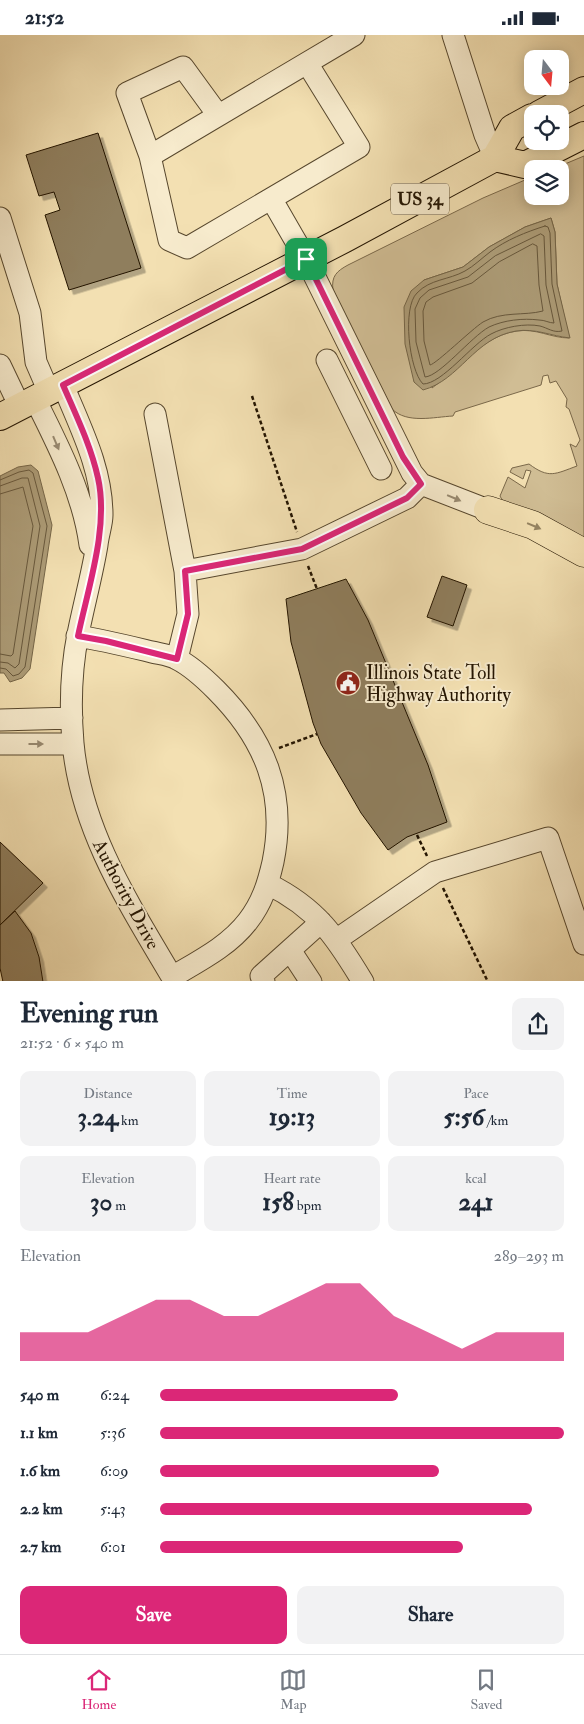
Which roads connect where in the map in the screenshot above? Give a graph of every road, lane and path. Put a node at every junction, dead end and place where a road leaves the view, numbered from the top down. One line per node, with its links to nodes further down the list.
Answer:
1 (354, 35): 3 (street)
2 (453, 35): 10 (street)
3 (307, 63): 6 (street); 11 (street)
4 (584, 90): 5 (main road)
5 (556, 105)
6 (218, 115): 9 (street); 9 (street)
7 (524, 121): 10 (main road)
8 (584, 135): 10 (main road)
9 (150, 155): 11 (street)
10 (495, 158): 13 (main road, US 34)
11 (272, 200): 13 (street)
12 (0, 218): 17 (street)
13 (306, 259): 17 (main road, US 34); 20 (street)
14 (327, 360): 19 (street)
15 (0, 365): 17 (street)
16 (252, 396): 22 (path)
17 (33, 400): 24 (street, Authority Drive, one-way to 24); 24 (street, Authority Drive)
18 (155, 414): 25 (street)
19 (381, 469)
20 (421, 484): 21 (street, one-way to 21); 22 (street)
21 (488, 510): 23 (highway, one-way to 23)
22 (302, 549): 25 (street); 26 (path)
23 (584, 553)
24 (93, 567): 27 (street, Authority Drive)
25 (185, 571): 28 (street)
26 (317, 589)
27 (78, 636): 28 (street); 29 (street, Authority Drive)
28 (177, 659): 34 (street)
29 (72, 718): 30 (street); 33 (street, Authority Drive)
30 (0, 720)
31 (317, 734): 34 (path)
32 (0, 744): 33 (street, one-way to 33)
33 (73, 744): 42 (street, Authority Drive)
34 (263, 755): 37 (street)
35 (417, 835): 36 (path)
36 (435, 872): 39 (street); 40 (street); 46 (path)
37 (268, 884): 38 (street); 42 (street)
38 (321, 922): 39 (street); 41 (street)
39 (336, 940): 45 (street)
40 (584, 944)
41 (290, 950): 43 (street); 44 (street)
42 (173, 979)
43 (264, 981)
44 (312, 981)
45 (363, 981)
46 (488, 981)

